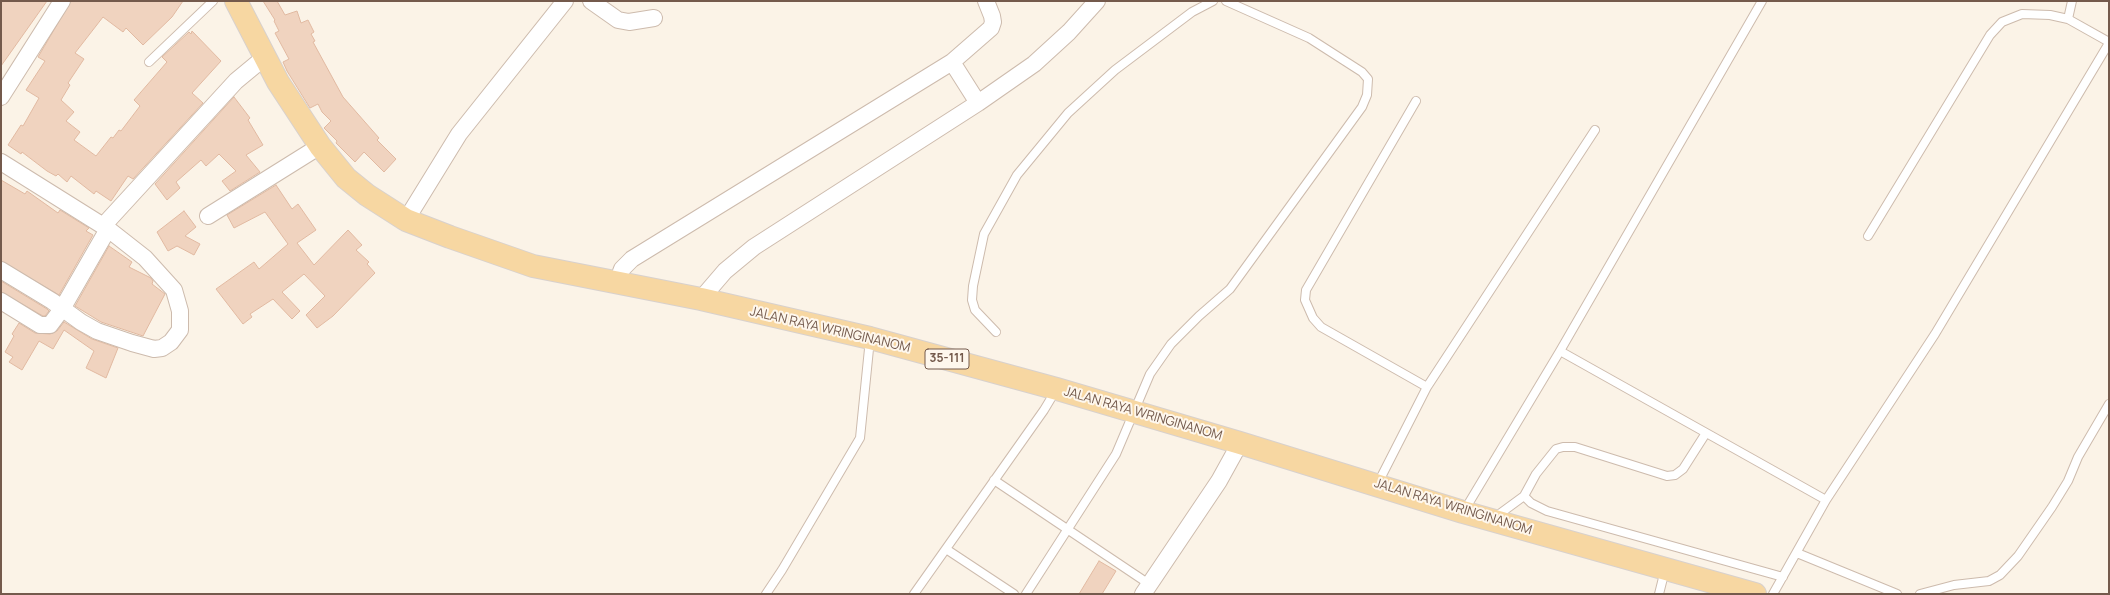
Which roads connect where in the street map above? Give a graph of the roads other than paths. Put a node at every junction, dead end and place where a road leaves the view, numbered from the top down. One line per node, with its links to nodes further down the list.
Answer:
1 (62, 1): 18 (street)
2 (213, 1): 16 (lane)
3 (236, 1): 15 (main road, JALAN RAYA WRINGINANOM / 35-111)
4 (565, 1): 25 (street)
5 (591, 1): 12 (street)
6 (986, 1): 17 (street)
7 (1097, 1): 20 (street)
8 (1213, 1): 33 (lane)
9 (1226, 1): 39 (lane)
10 (1762, 1): 35 (lane)
11 (2072, 1): 13 (lane)
12 (654, 18)
13 (2068, 20): 14 (lane); 27 (lane)
14 (2109, 43): 45 (lane)
15 (265, 56): 22 (main road, JALAN RAYA WRINGINANOM / 35-111); 26 (street)
16 (149, 62)
17 (952, 62): 20 (street); 29 (street)
18 (1, 97)
19 (1416, 101): 36 (lane)
20 (978, 103): 30 (street)
21 (1595, 130): 36 (lane)
22 (320, 146): 24 (street); 25 (main road, JALAN RAYA WRINGINANOM / 35-111)
23 (1, 162): 26 (street)
24 (208, 216)
25 (406, 220): 29 (main road, JALAN RAYA WRINGINANOM / 35-111)
26 (105, 228): 32 (street); 32 (street)
27 (1868, 236)
28 (1, 270): 32 (street)
29 (617, 282): 30 (main road, JALAN RAYA WRINGINANOM / 35-111)
30 (701, 300): 34 (main road, JALAN RAYA WRINGINANOM / 35-111)
31 (1, 302): 32 (street)
32 (62, 309)
33 (996, 332)
34 (870, 338): 37 (main road, JALAN RAYA WRINGINANOM / 35-111); 54 (lane)
35 (1560, 351): 40 (lane); 46 (lane)
36 (1427, 387): 43 (lane)
37 (1056, 389): 39 (main road, JALAN RAYA WRINGINANOM / 35-111); 42 (lane)
38 (2109, 404): 62 (lane)
39 (1135, 411): 41 (main road, JALAN RAYA WRINGINANOM / 35-111); 48 (lane)
40 (1706, 433): 44 (lane); 45 (lane)
41 (1240, 443): 43 (main road, JALAN RAYA WRINGINANOM / 35-111); 53 (street)
42 (994, 480): 48 (lane); 49 (lane)
43 (1377, 484): 46 (main road, JALAN RAYA WRINGINANOM / 35-111)
44 (1524, 496): 47 (lane); 52 (lane)
45 (1826, 500): 50 (lane)
46 (1464, 512): 47 (main road, JALAN RAYA WRINGINANOM / 35-111)
47 (1492, 520): 51 (main road, JALAN RAYA WRINGINANOM / 35-111)
48 (1068, 530): 53 (lane); 57 (lane)
49 (946, 549): 55 (lane); 56 (lane)
50 (1797, 553): 52 (lane); 61 (lane)
51 (1666, 568): 58 (lane); 59 (main road, JALAN RAYA WRINGINANOM / 35-111)
52 (1783, 577): 60 (lane)
53 (1146, 589)
54 (766, 594)
55 (914, 594)
56 (1014, 594)
57 (1026, 594)
58 (1659, 594)
59 (1755, 594)
60 (1773, 594)
61 (1897, 594)
62 (1920, 594)

